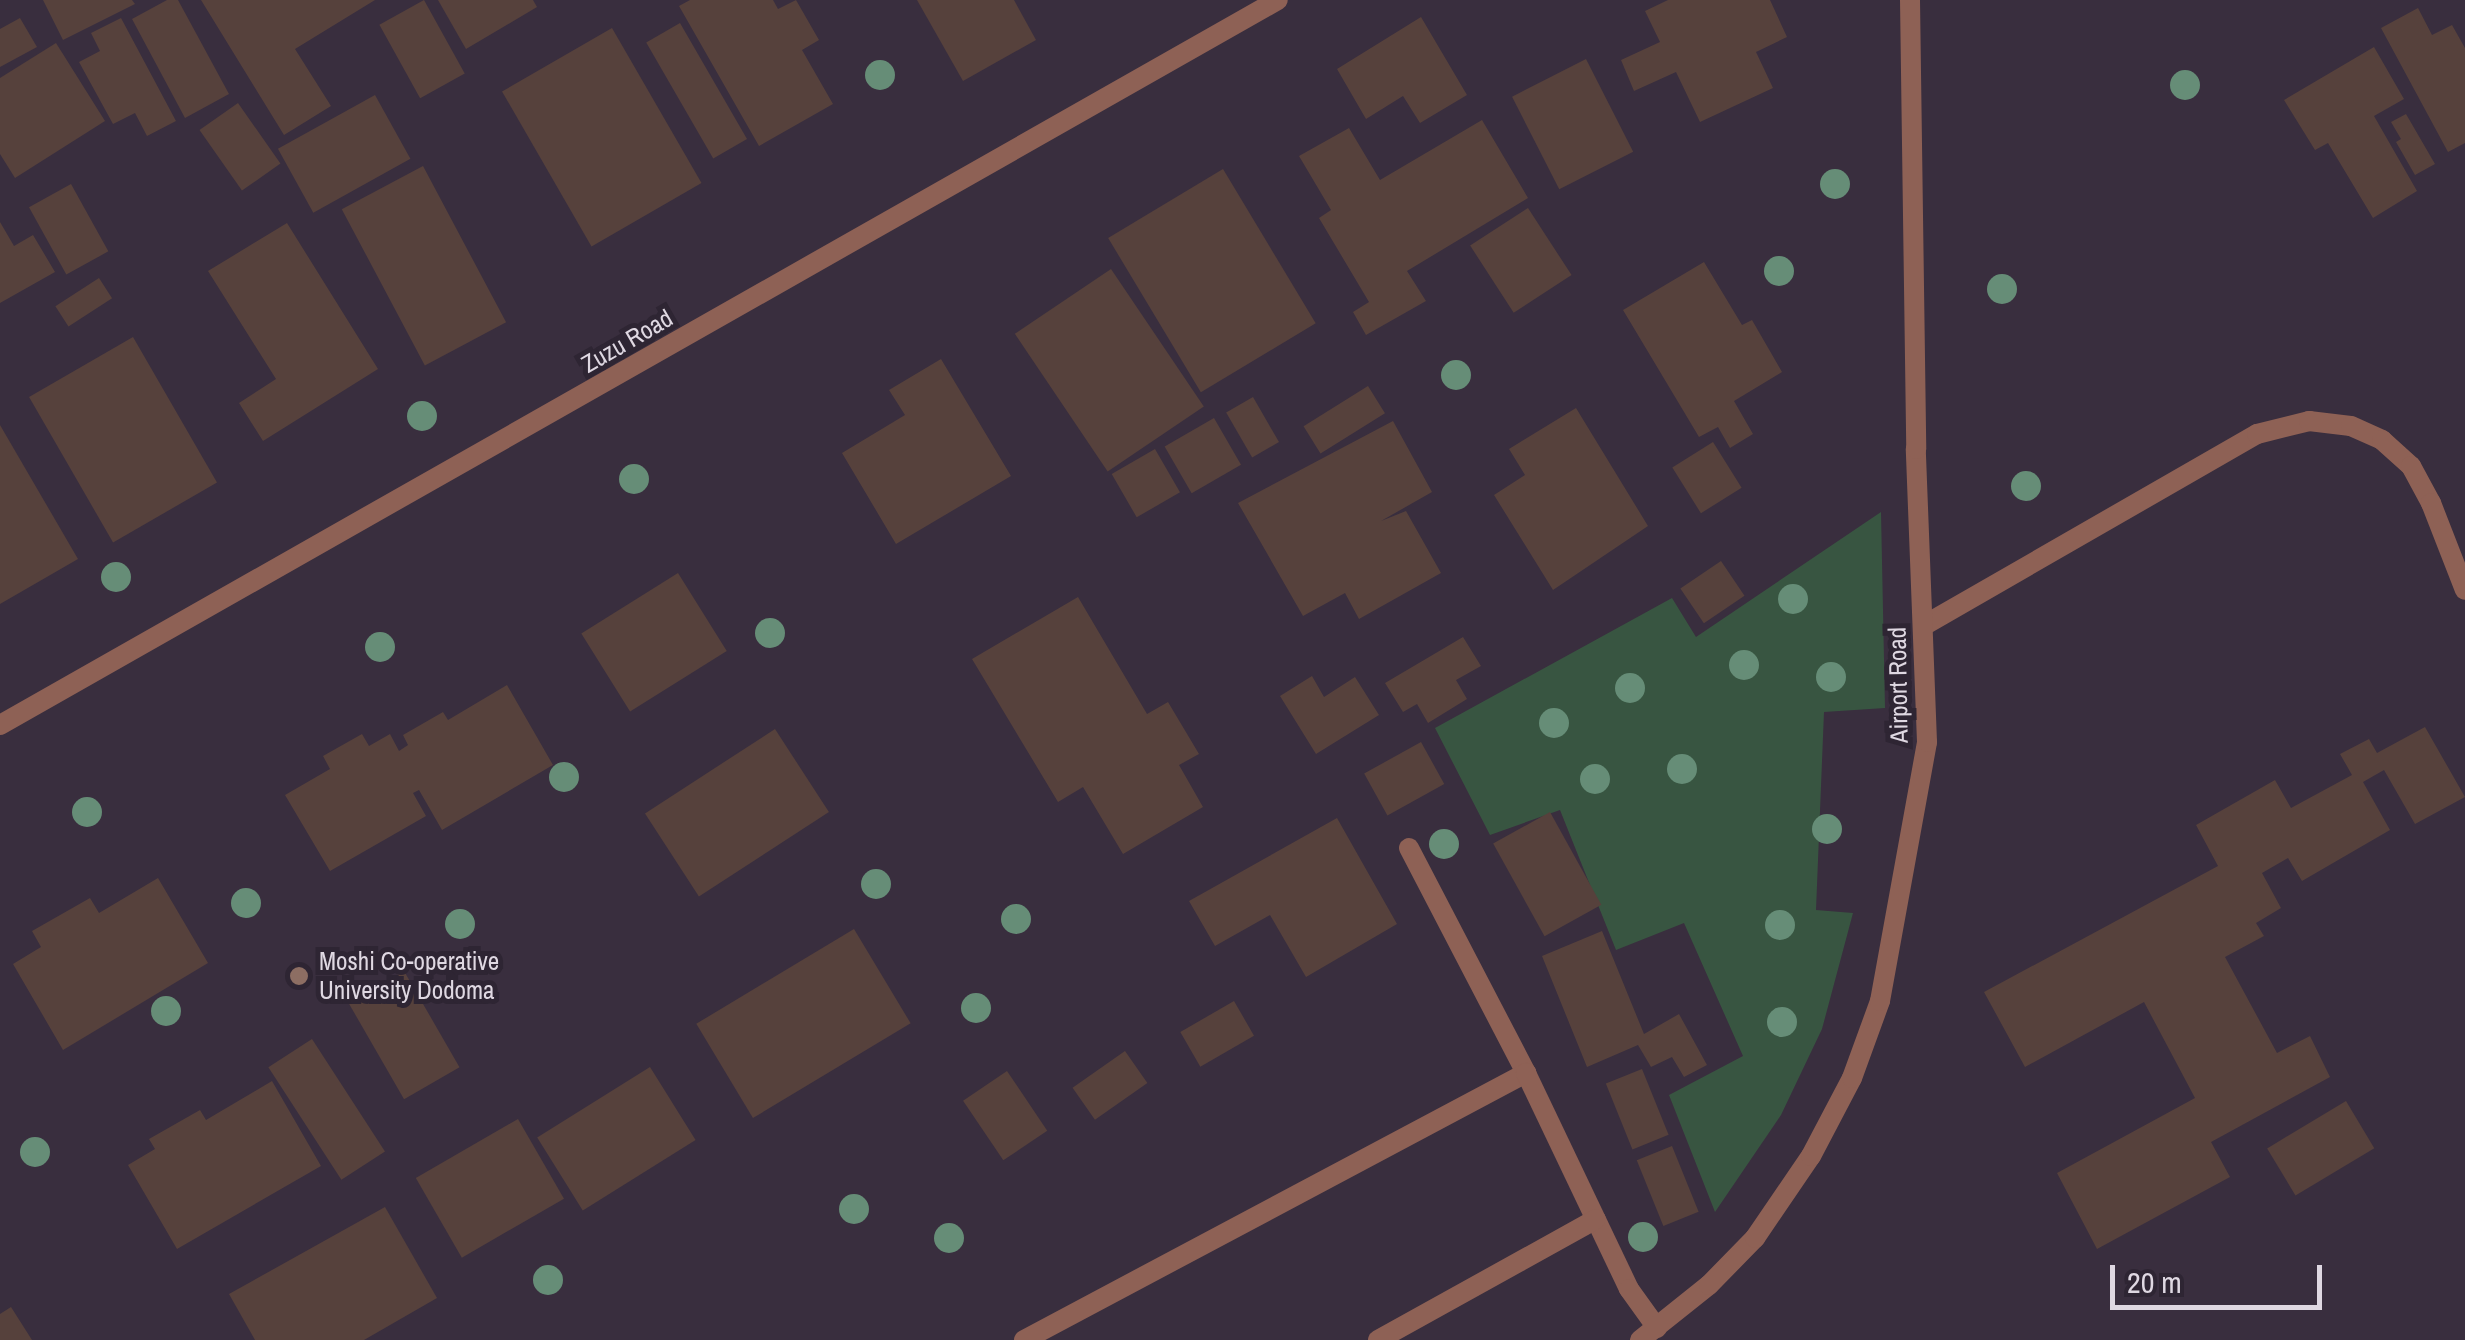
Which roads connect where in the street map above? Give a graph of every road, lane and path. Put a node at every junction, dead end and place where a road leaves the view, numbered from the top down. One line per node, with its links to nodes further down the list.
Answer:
1 (1278, 0): 5 (street, Zuzu Road)
2 (1910, 0): 4 (street, Airport Road)
3 (2465, 590): 4 (street)
4 (1923, 626): 9 (street, Airport Road)
5 (0, 725)
6 (1408, 848): 7 (street)
7 (1526, 1073): 8 (street); 10 (street)
8 (1596, 1219): 9 (street); 11 (street)
9 (1648, 1334)
10 (1024, 1340)
11 (1378, 1340)

